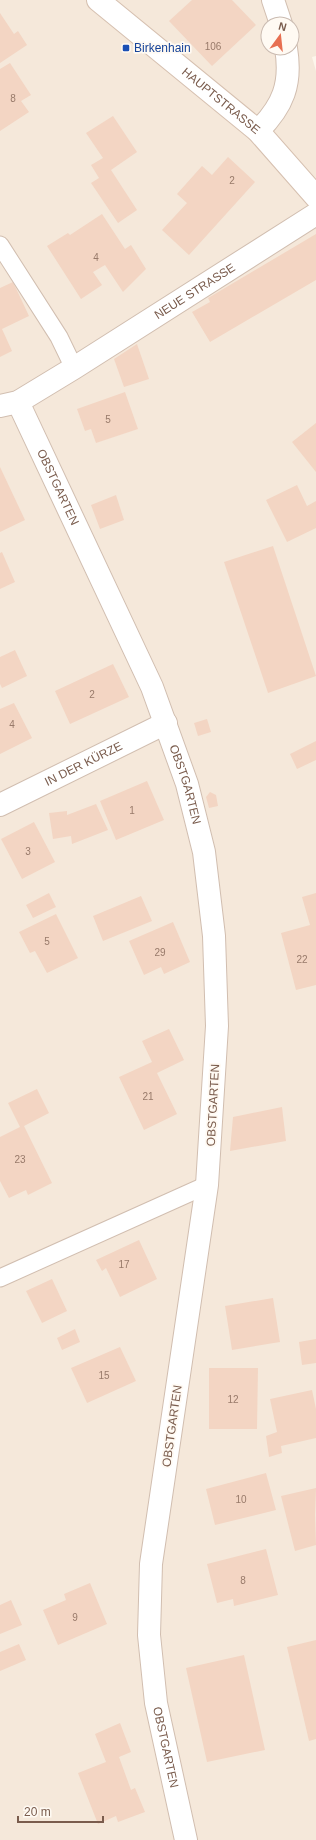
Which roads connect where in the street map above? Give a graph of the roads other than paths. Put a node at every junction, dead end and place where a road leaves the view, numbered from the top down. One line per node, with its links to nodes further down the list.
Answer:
1 (98, 0): 5 (street, HAUPTSTRASSE)
2 (273, 0): 3 (street)
3 (278, 16)
4 (287, 56): 5 (street)
5 (258, 131): 6 (street, HAUPTSTRASSE)
6 (316, 197)
7 (316, 214): 9 (street, NEUE STRASSE)
8 (0, 245): 9 (lane)
9 (74, 368): 10 (street, NEUE STRASSE)
10 (9, 404): 11 (street, OBSTGARTEN)
11 (166, 723): 12 (street, IN DER KÜRZE); 13 (street, OBSTGARTEN)
12 (0, 805)
13 (207, 1185): 14 (lane); 15 (street, OBSTGARTEN)
14 (0, 1278)
15 (186, 1840)

